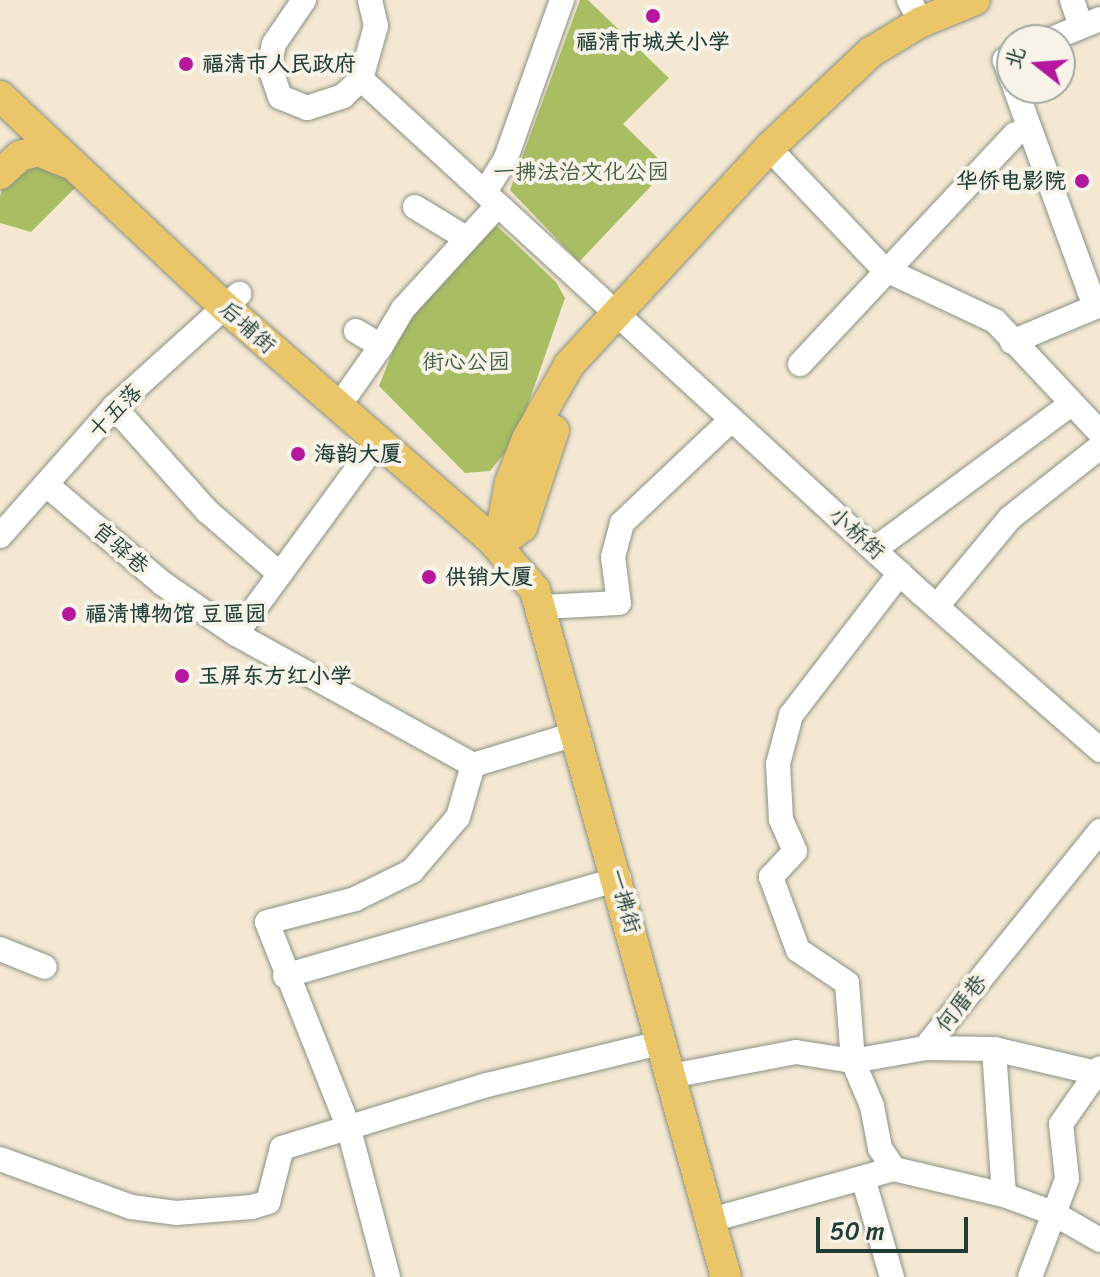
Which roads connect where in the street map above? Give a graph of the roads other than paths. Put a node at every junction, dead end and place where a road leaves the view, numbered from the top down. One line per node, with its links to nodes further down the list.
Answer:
1 (304, 0): 8 (street)
2 (370, 0): 8 (street)
3 (562, 0): 15 (street)
4 (975, 0): 6 (main road)
5 (1072, 0): 7 (street)
6 (915, 11): 12 (main road)
7 (1090, 23)
8 (361, 79): 15 (street, 小桥街)
9 (4, 97): 13 (main road, 后埔街); 19 (main road, 后埔街)
10 (1021, 104): 20 (street)
11 (1015, 134): 18 (street)
12 (769, 148): 18 (street); 21 (main road)
13 (80, 171): 14 (main road); 19 (main road, 后埔街)
14 (0, 174)
15 (492, 199): 17 (street); 21 (street, 小桥街)
16 (415, 207): 17 (street)
17 (466, 238): 24 (street)
18 (884, 269): 23 (street); 25 (street)
19 (232, 301): 26 (main road, 后埔街); 28 (street, 十五落); 31 (main road, 后埔街)
20 (1098, 306): 23 (street)
21 (616, 314): 29 (street, 小桥街); 34 (main road); 36 (main road)
22 (356, 331): 24 (street)
23 (1012, 342): 27 (street)
24 (381, 346): 26 (street)
25 (800, 364)
26 (348, 393): 34 (main road, 后埔街)
27 (1071, 404): 30 (street); 37 (street)
28 (114, 407): 33 (street, 十五落); 39 (street)
29 (731, 420): 37 (street, 小桥街); 41 (street)
30 (1100, 433)
31 (377, 442): 36 (main road, 后埔街); 39 (street)
32 (1100, 447): 40 (street)
33 (48, 486): 35 (street, 十五落); 42 (street, 官驿巷)
34 (507, 495): 36 (main road)
35 (0, 536)
36 (496, 540): 41 (main road, 一拂街)
37 (875, 549): 38 (street, 小桥街)
38 (900, 573): 40 (street, 小桥街); 54 (street)
39 (280, 574): 42 (street)
40 (937, 606): 44 (street, 小桥街)
41 (542, 607): 43 (main road, 一拂街)
42 (236, 634): 45 (street, 官驿巷)
43 (578, 733): 45 (street); 47 (main road, 一拂街)
44 (1100, 750)
45 (473, 765): 50 (street)
46 (1100, 831): 52 (street, 何厝巷)
47 (619, 879): 50 (street); 51 (main road, 一拂街)
48 (0, 949): 49 (street)
49 (45, 967)
50 (285, 976): 57 (street)
51 (663, 1042): 56 (main road, 一拂街); 57 (street)
52 (925, 1048): 53 (street); 54 (street, 何厝巷)
53 (994, 1049): 55 (street); 61 (street)
54 (853, 1061): 56 (street, 何厝巷); 59 (street)
55 (1098, 1070): 62 (street)
56 (671, 1076): 63 (main road, 一拂街)
57 (348, 1126): 58 (street); 65 (street)
58 (0, 1159)
59 (894, 1169): 60 (street); 61 (street)
60 (863, 1178): 63 (street); 67 (street)
61 (1004, 1195): 62 (street)
62 (1053, 1213): 64 (street); 68 (street)
63 (711, 1220): 66 (main road, 一拂街)
64 (1100, 1240)
65 (388, 1277)
66 (726, 1277)
67 (892, 1277)
68 (1030, 1277)

